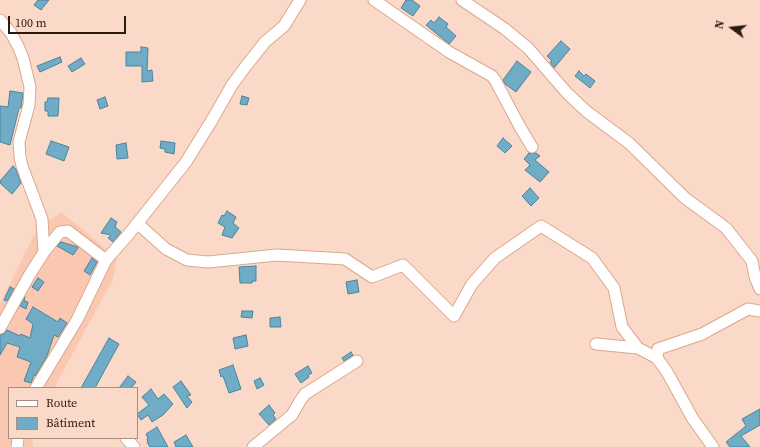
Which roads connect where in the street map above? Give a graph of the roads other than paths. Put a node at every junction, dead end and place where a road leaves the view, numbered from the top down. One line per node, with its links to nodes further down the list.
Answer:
1 (300, 0): 6 (street)
2 (375, 0): 5 (street)
3 (462, 0): 9 (street)
4 (0, 20): 7 (street)
5 (532, 147)
6 (137, 223): 8 (street); 13 (street)
7 (44, 252): 8 (street); 11 (street)
8 (106, 260): 16 (street)
9 (760, 289)
10 (760, 311): 14 (street)
11 (0, 328)
12 (596, 344): 13 (street)
13 (638, 348): 14 (street)
14 (657, 358): 20 (street)
15 (357, 361): 19 (street)
16 (39, 387)
17 (127, 439): 18 (street)
18 (134, 447)
19 (253, 447)
20 (714, 447)

